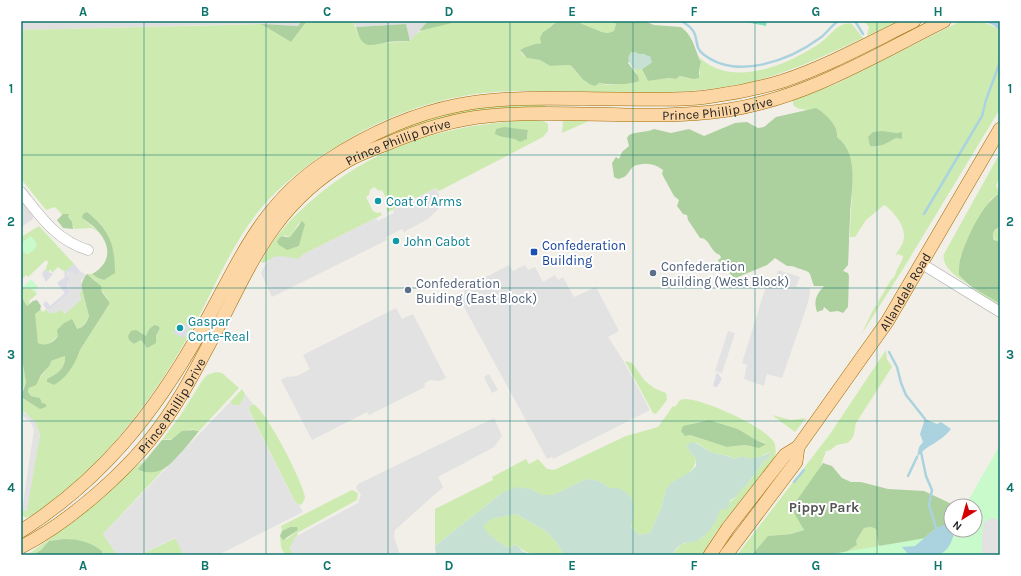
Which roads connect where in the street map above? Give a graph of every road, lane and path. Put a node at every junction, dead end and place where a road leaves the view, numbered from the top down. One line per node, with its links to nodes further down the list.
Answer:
1 (914, 21): 9 (main road, Prince Phillip Drive)
2 (944, 21): 10 (main road, Prince Phillip Drive)
3 (1000, 129): 6 (main road, Allandale Road)
4 (21, 192): 5 (street)
5 (88, 250)
6 (922, 264): 7 (street); 8 (main road, Allandale Road)
7 (1000, 312)
8 (798, 447): 11 (main road, Allandale Road); 12 (main road, Allandale Road)
9 (21, 531)
10 (21, 547)
11 (710, 555)
12 (726, 555)

